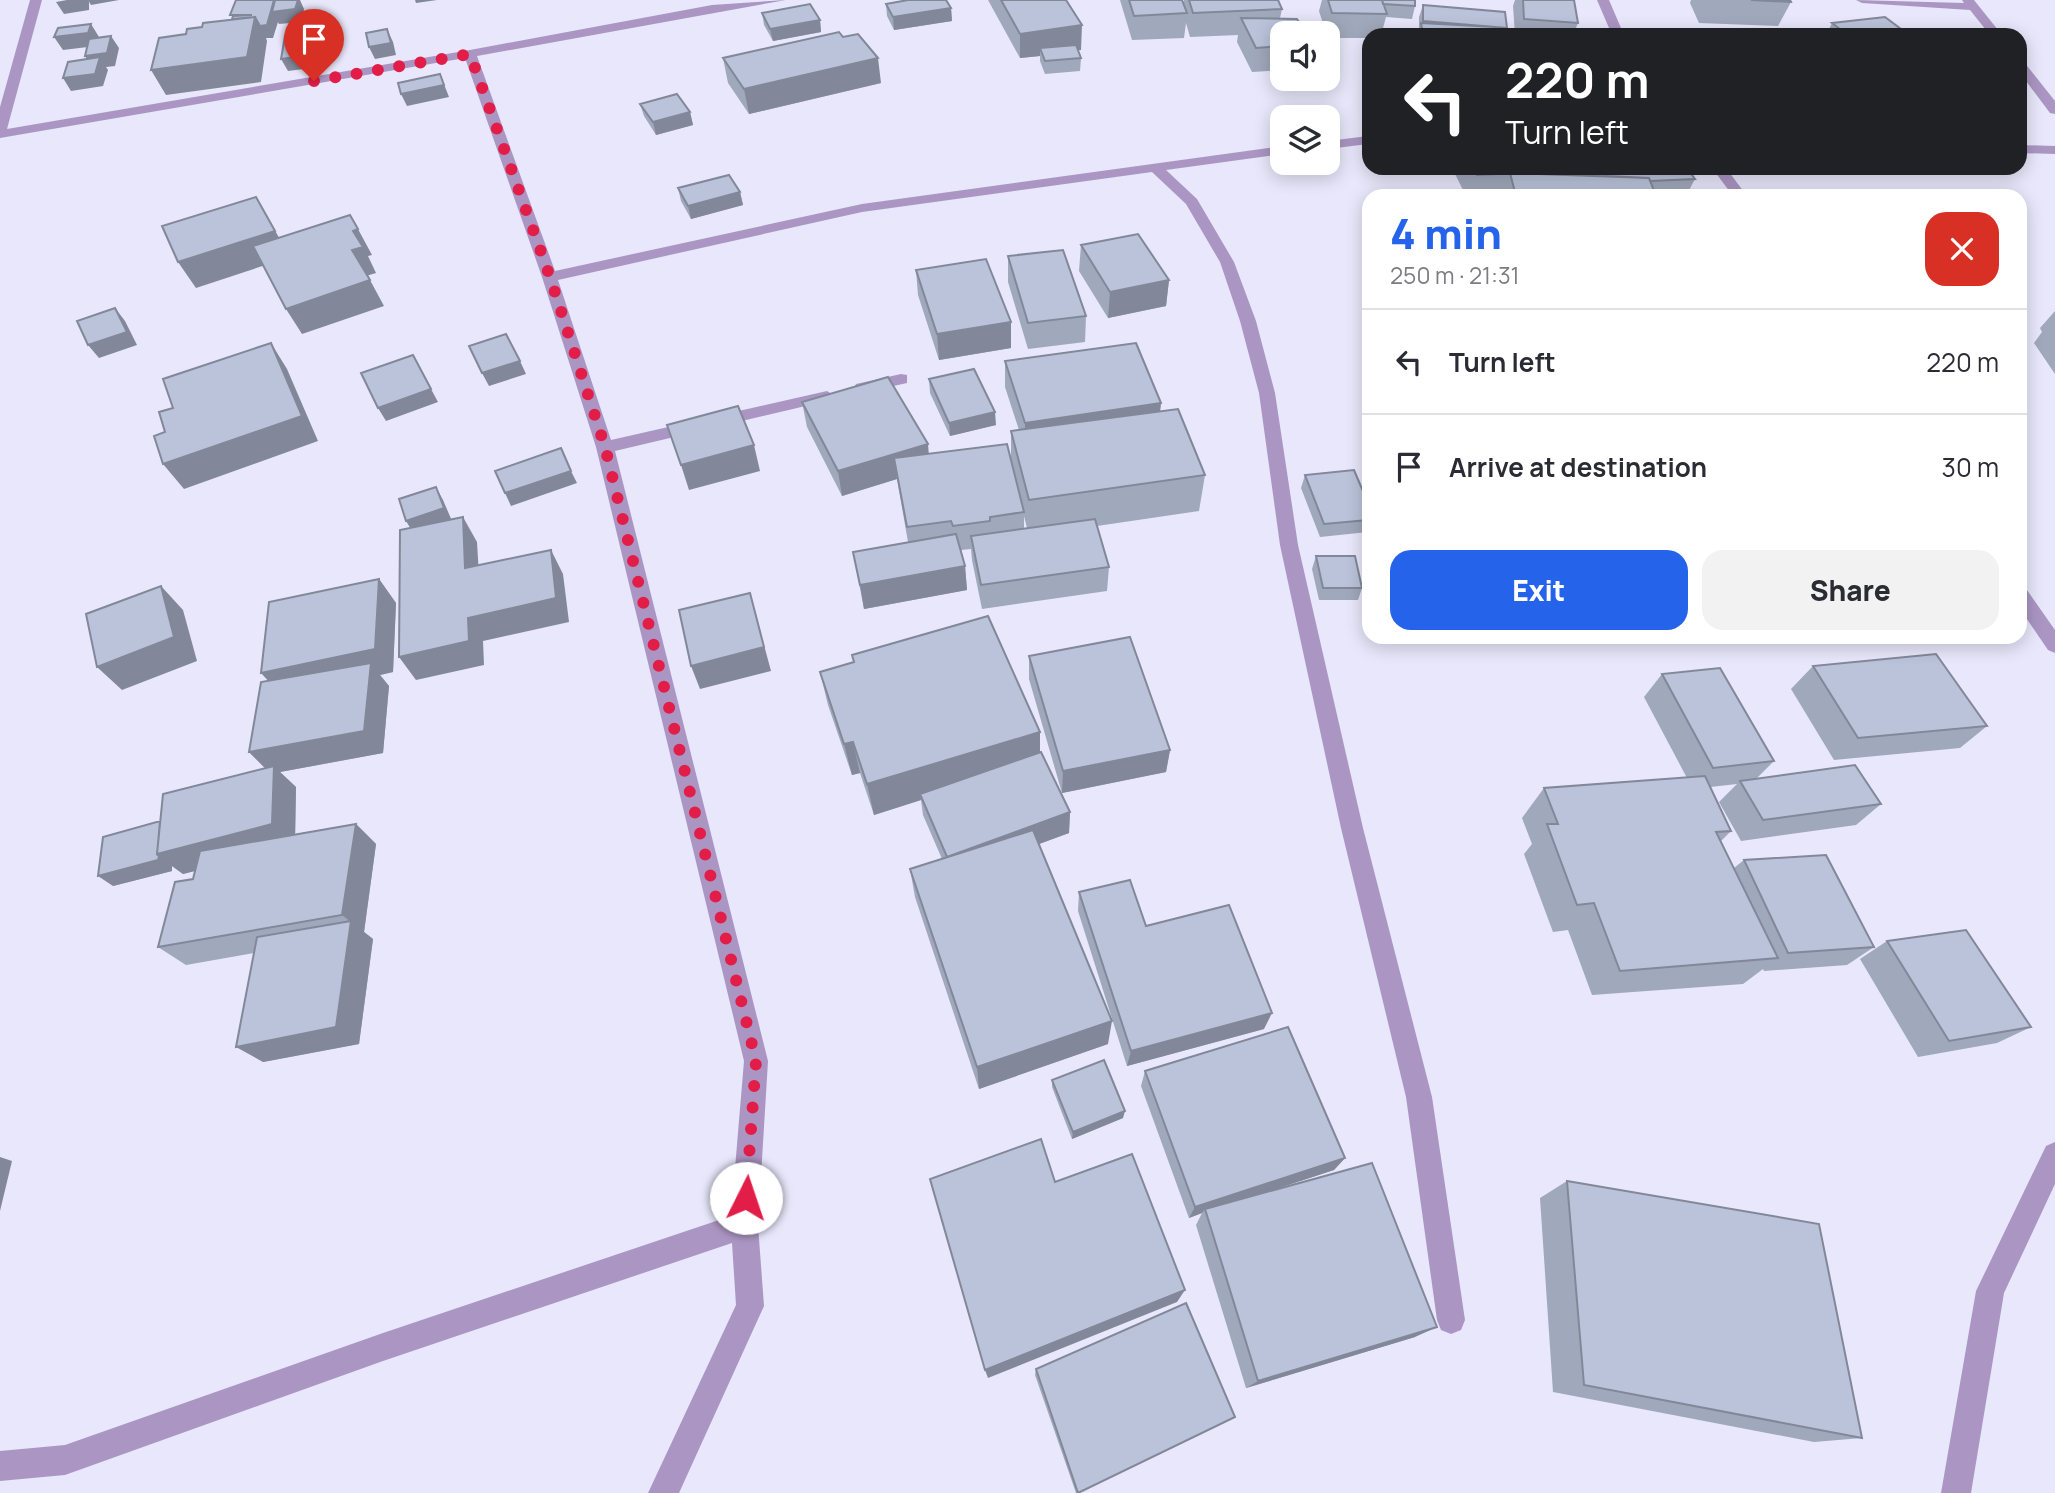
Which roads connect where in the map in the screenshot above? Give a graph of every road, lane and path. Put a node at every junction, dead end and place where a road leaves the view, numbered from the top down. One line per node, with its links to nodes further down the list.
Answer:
1 (36, 0): 11 (street)
2 (780, 0): 8 (street)
3 (1603, 0): 6 (street)
4 (1862, 0): 5 (street)
5 (1971, 4): 7 (street)
6 (1615, 28)
7 (1990, 28)
8 (470, 54): 11 (street); 18 (street)
9 (2027, 74): 10 (street)
10 (2055, 110)
11 (0, 132)
12 (1362, 141): 13 (street)
13 (1340, 144)
14 (2027, 149): 15 (street)
15 (2055, 150)
16 (1270, 152): 17 (street)
17 (1153, 166): 18 (street); 25 (street)
18 (550, 277): 20 (street)
19 (901, 379): 20 (street)
20 (605, 447): 24 (street)
21 (2027, 605): 22 (street)
22 (2055, 645)
23 (2055, 1155): 28 (street)
24 (744, 1225): 26 (street); 27 (street)
25 (1451, 1320)
26 (0, 1466)
27 (663, 1493)
28 (1956, 1493)

